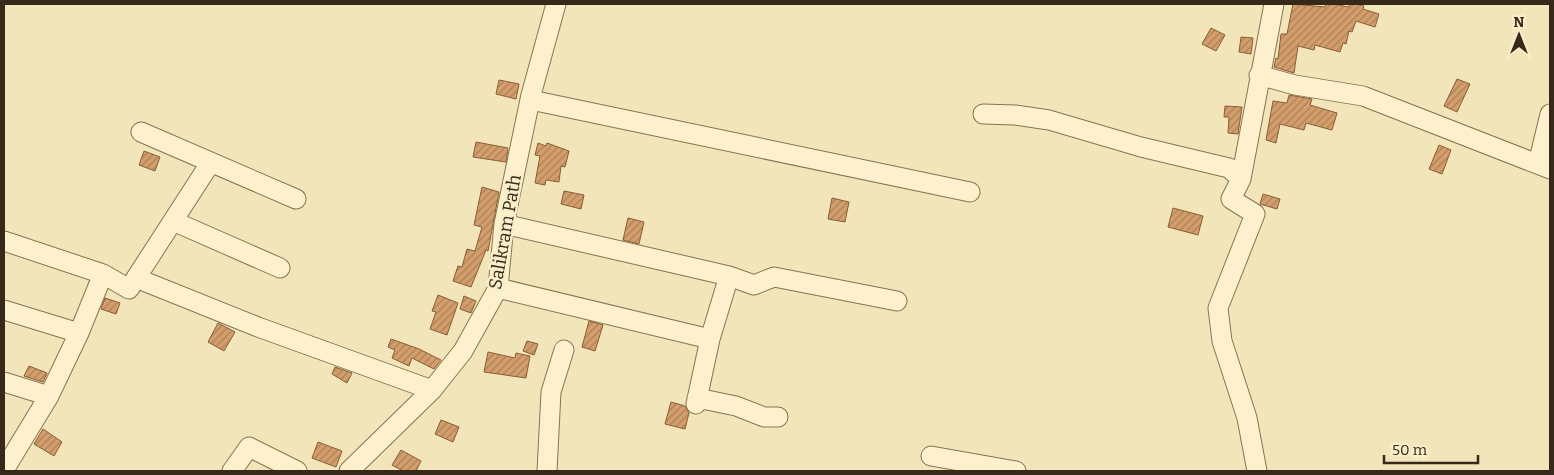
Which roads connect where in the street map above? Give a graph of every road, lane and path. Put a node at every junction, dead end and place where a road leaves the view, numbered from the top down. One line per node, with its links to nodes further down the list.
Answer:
1 (556, 4): 4 (street, Salikram Path)
2 (1273, 4): 3 (street)
3 (1259, 75): 9 (street); 10 (street)
4 (531, 100): 11 (street); 14 (street, Salikram Path)
5 (983, 114): 10 (street)
6 (1550, 114): 9 (street)
7 (141, 132): 8 (street)
8 (211, 162): 12 (street); 13 (street)
9 (1544, 166)
10 (1241, 179): 37 (street)
11 (970, 192)
12 (296, 199)
13 (173, 221): 16 (street); 19 (street)
14 (504, 224): 18 (street); 20 (street, Salikram Path)
15 (4, 241): 17 (street)
16 (280, 268)
17 (103, 274): 19 (street); 23 (street)
18 (729, 276): 21 (street); 24 (street)
19 (136, 278): 27 (street)
20 (498, 288): 24 (street); 27 (street, Salikram Path)
21 (896, 301)
22 (4, 310): 23 (street)
23 (79, 332): 28 (street)
24 (710, 338): 29 (street)
25 (564, 350): 35 (street)
26 (4, 382): 28 (street)
27 (432, 390): 34 (street, Salikram Path)
28 (49, 396): 31 (street)
29 (778, 417)
30 (931, 456): 36 (street)
31 (4, 470)
32 (232, 471): 33 (street)
33 (297, 471)
34 (349, 471)
35 (547, 471)
36 (1016, 471)
37 (1257, 471)

